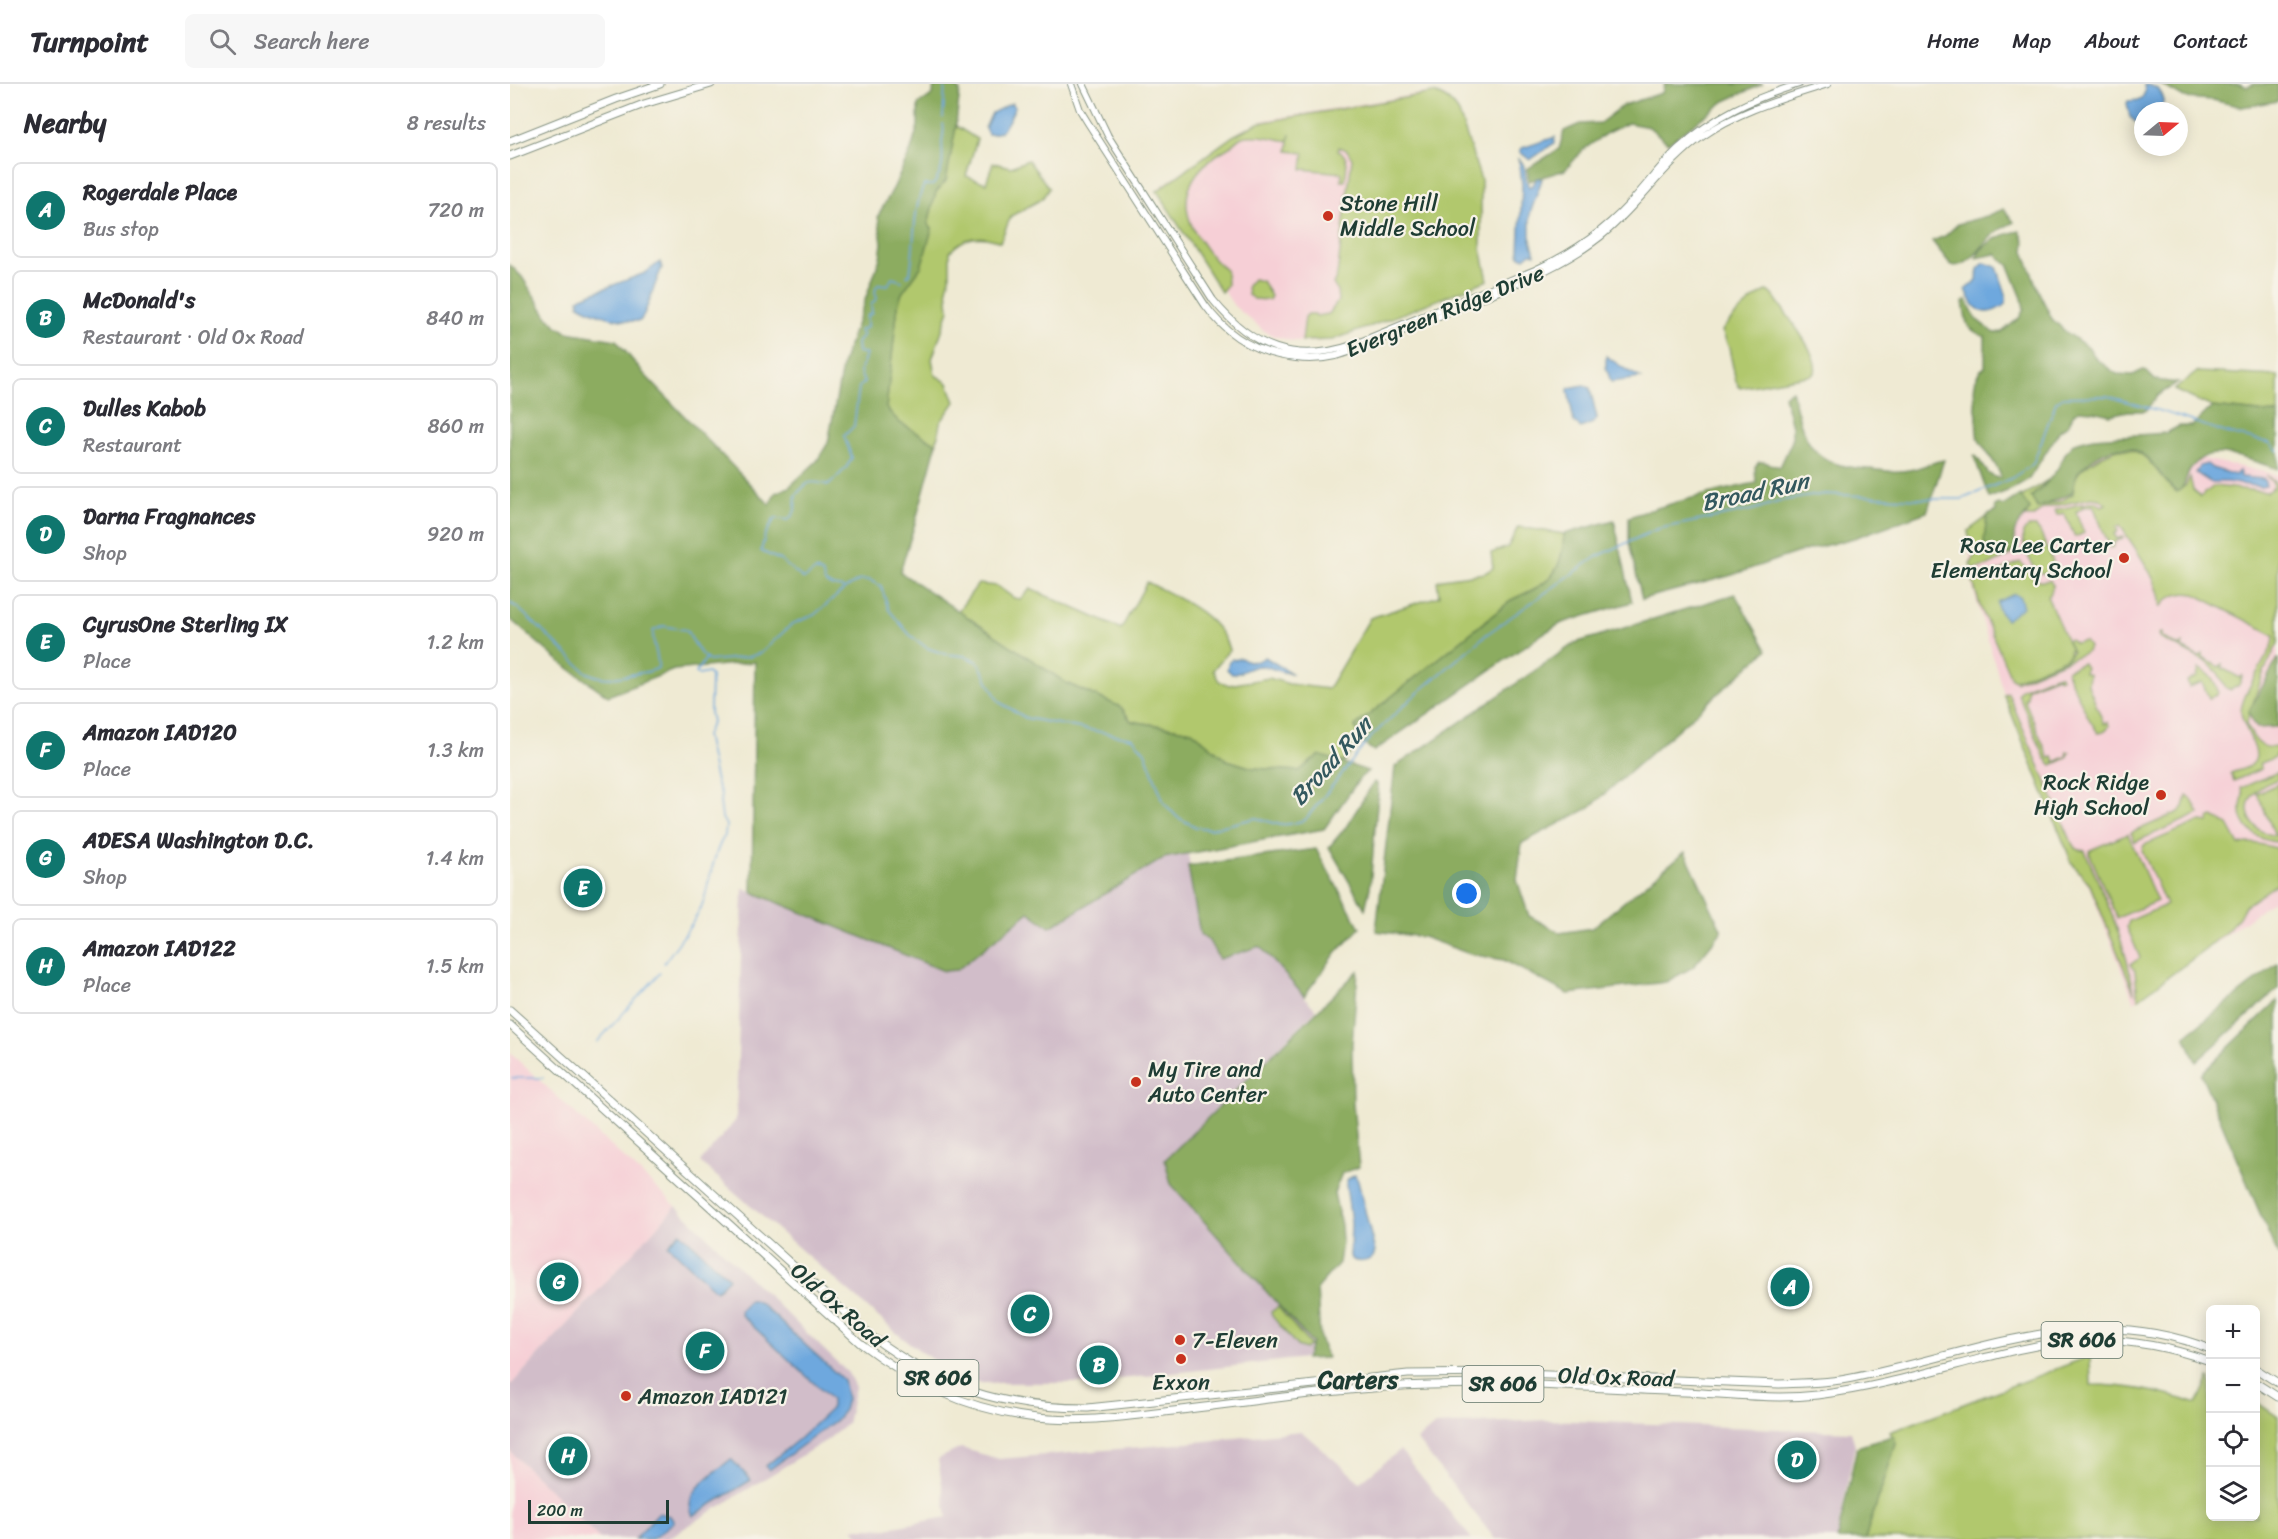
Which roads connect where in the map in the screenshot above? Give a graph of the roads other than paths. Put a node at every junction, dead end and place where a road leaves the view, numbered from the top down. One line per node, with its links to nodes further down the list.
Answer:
1 (660, 84): 7 (main road)
2 (711, 84): 8 (main road)
3 (1071, 84): 6 (street, Evergreen Ridge Drive)
4 (1083, 84): 5 (street, Evergreen Ridge Drive)
5 (1799, 84)
6 (1828, 84)
7 (510, 141)
8 (510, 156)
9 (510, 1010): 11 (main road, Old Ox Road / SR 606)
10 (510, 1025): 12 (main road, Old Ox Road / SR 606)
11 (2206, 1347)
12 (2206, 1360)
13 (2260, 1372): 14 (main road)
14 (2278, 1383)
15 (2260, 1386): 16 (main road)
16 (2278, 1397)

